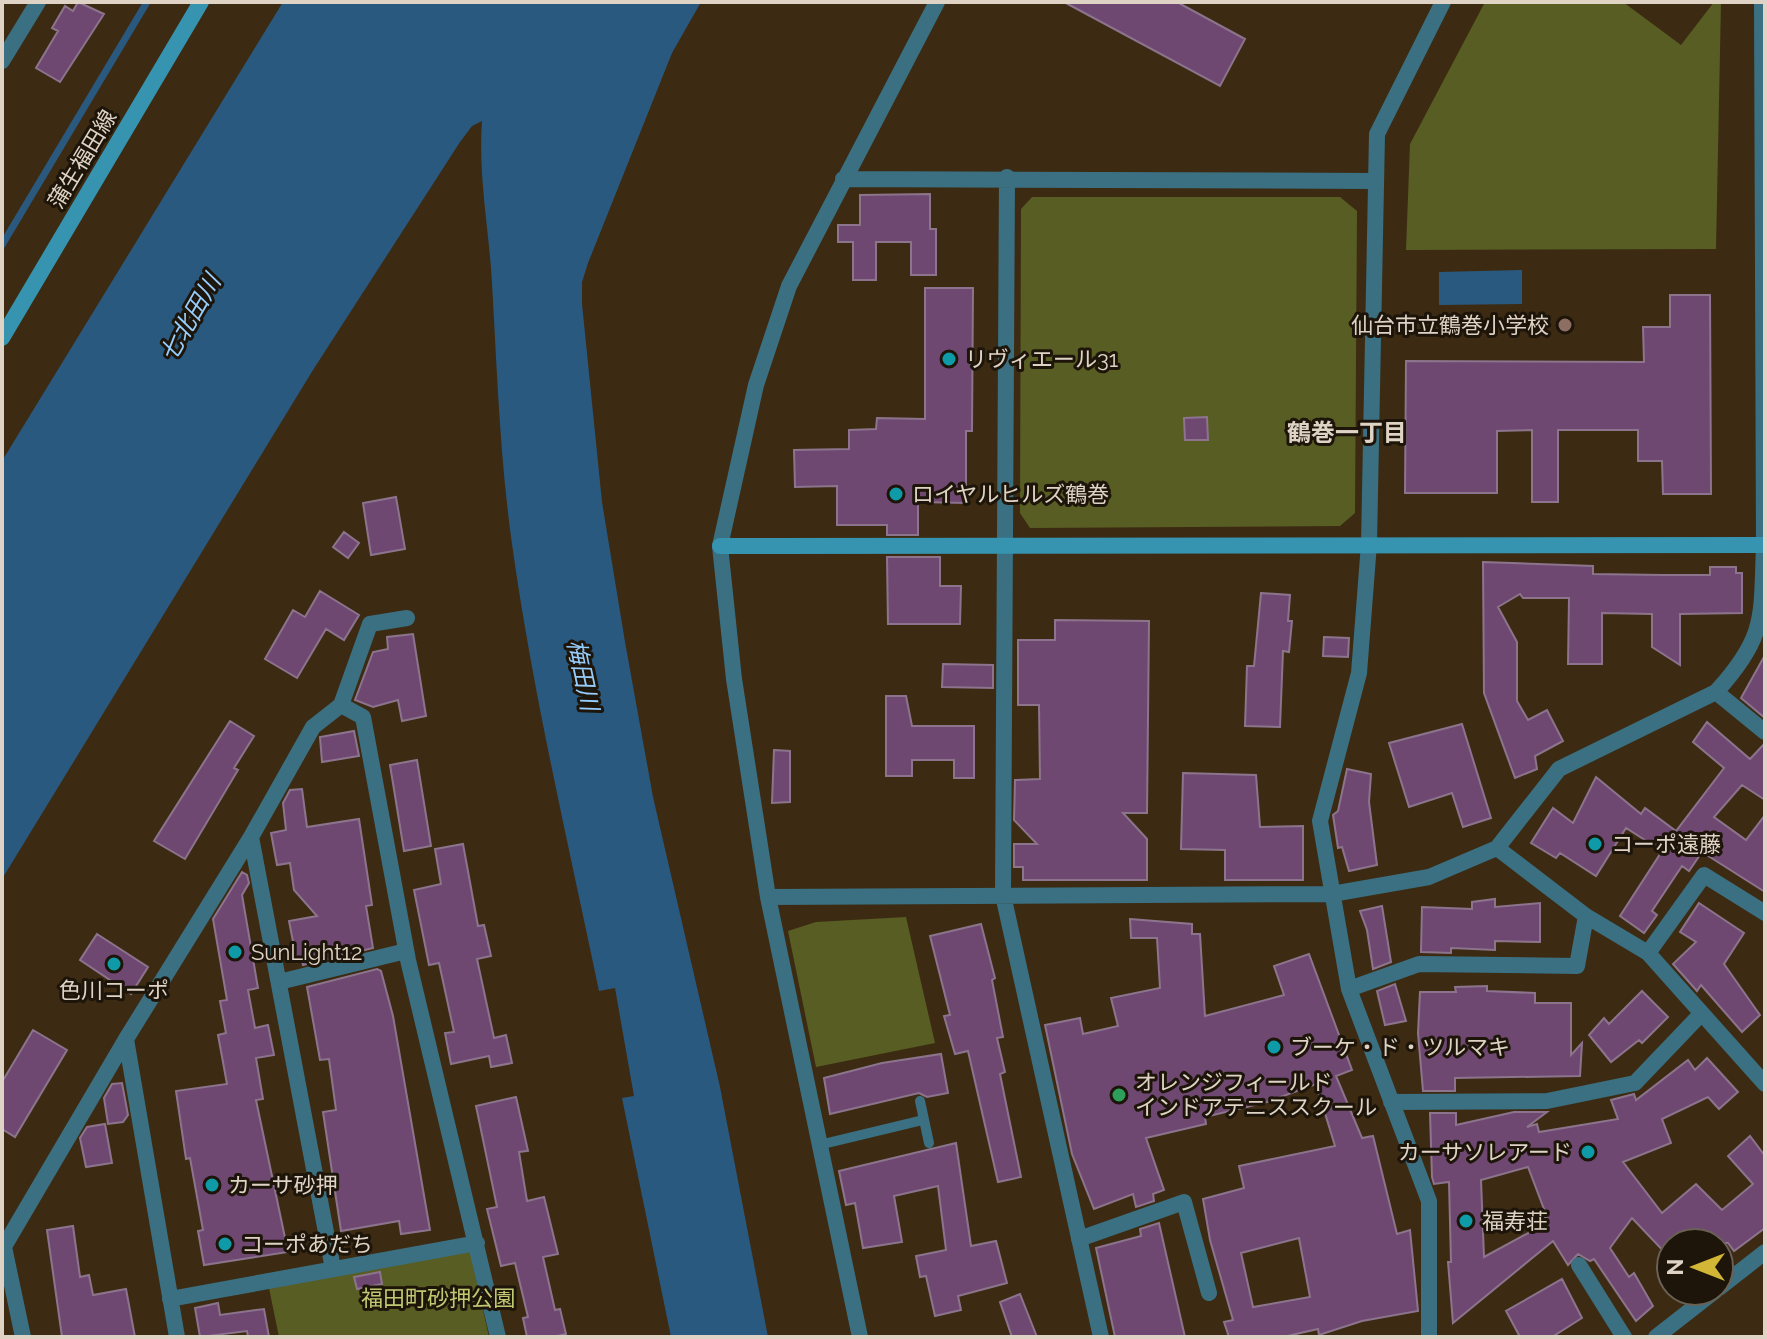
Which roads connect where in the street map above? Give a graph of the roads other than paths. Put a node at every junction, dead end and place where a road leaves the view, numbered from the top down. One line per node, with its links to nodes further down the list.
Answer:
1 (38, 2): 6 (street)
2 (201, 2): 10 (street, 蒲生福田線)
3 (937, 2): 8 (street)
4 (1443, 2): 9 (street)
5 (1762, 2): 13 (street)
6 (2, 61)
7 (1007, 177): 8 (street); 9 (street); 12 (street)
8 (843, 179): 14 (street)
9 (1376, 181): 11 (street)
10 (2, 338)
11 (1369, 544): 12 (street); 13 (street); 22 (street)
12 (1006, 545): 14 (street); 23 (street)
13 (1765, 545): 16 (street)
14 (720, 546): 24 (street)
15 (407, 618): 18 (street)
16 (1763, 631): 17 (street)
17 (1716, 692): 19 (street); 21 (street)
18 (341, 705): 20 (street); 27 (street)
19 (1765, 732)
20 (251, 837): 29 (street); 32 (street)
21 (1497, 848): 22 (street); 26 (street)
22 (1332, 894): 23 (street); 30 (street)
23 (1003, 895): 24 (street); 39 (street)
24 (768, 897): 38 (street)
25 (1765, 913): 28 (street)
26 (1586, 916): 28 (street); 30 (street)
27 (406, 951): 29 (street); 40 (street)
28 (1648, 953): 31 (street)
29 (279, 982): 44 (street)
30 (1349, 989): 35 (street)
31 (1701, 1014): 33 (street); 35 (street)
32 (126, 1039): 41 (street); 47 (street)
33 (1765, 1084)
34 (920, 1101): 36 (lane)
35 (1391, 1102): 54 (street)
36 (923, 1120): 37 (lane); 38 (lane)
37 (929, 1143)
38 (819, 1145): 53 (street)
39 (1079, 1239): 46 (street); 49 (street)
40 (477, 1243): 44 (street); 52 (street)
41 (3, 1248): 50 (street)
42 (1765, 1252): 45 (street)
43 (1579, 1265): 55 (street)
44 (333, 1269): 47 (street)
45 (1735, 1275)
46 (1209, 1293)
47 (170, 1299): 51 (street)
48 (1694, 1307): 56 (street)
49 (1099, 1336)
50 (23, 1337)
51 (177, 1337)
52 (498, 1337)
53 (860, 1337)
54 (1429, 1337)
55 (1624, 1337)
56 (1656, 1337)

